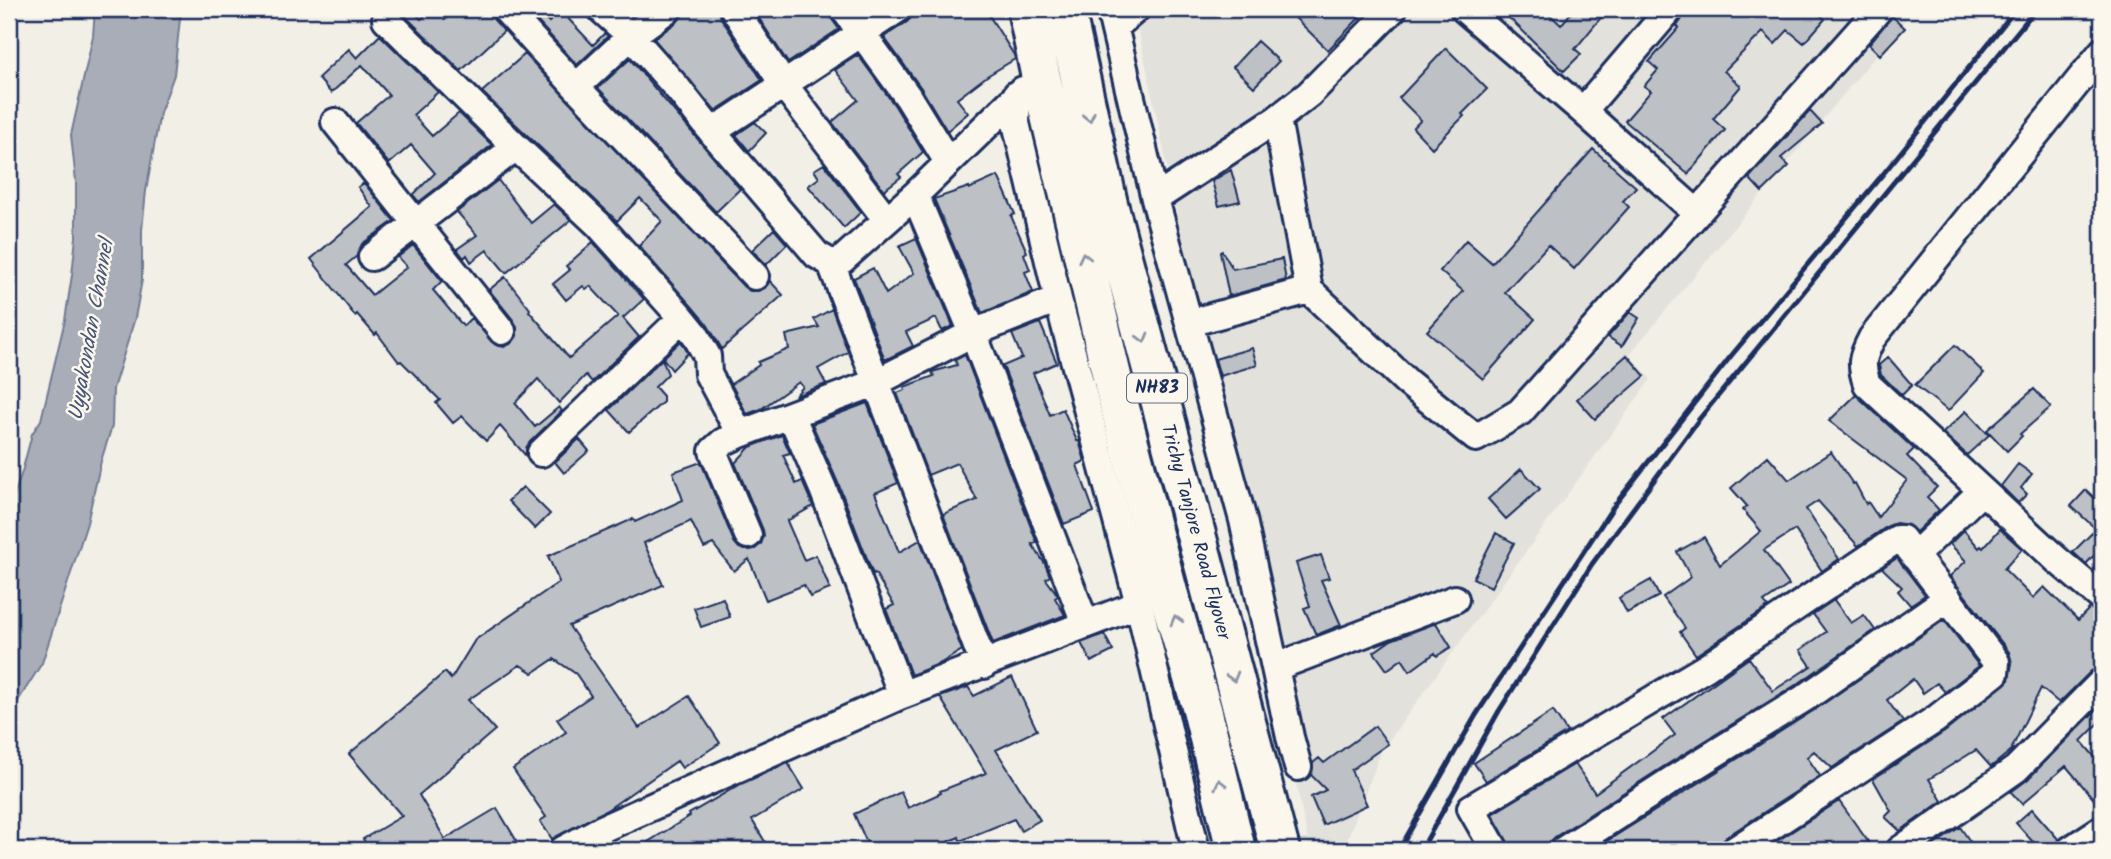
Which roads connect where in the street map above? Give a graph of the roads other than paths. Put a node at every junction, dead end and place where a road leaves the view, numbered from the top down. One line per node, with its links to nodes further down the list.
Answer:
1 (505, 9): 21 (street)
2 (601, 9): 17 (street)
3 (668, 9): 17 (street)
4 (734, 9): 19 (street)
5 (844, 9): 16 (street)
6 (898, 9): 16 (street)
7 (1027, 9): 20 (highway, NH83)
8 (1065, 9): 63 (highway, Trichy Tanjore Road Flyover / NH83, one-way to 63)
9 (1136, 9): 14 (street)
10 (1393, 9): 23 (street)
11 (1464, 9): 22 (street)
12 (1670, 9): 22 (street)
13 (1879, 9): 30 (street)
14 (1112, 18): 29 (street)
15 (386, 19): 26 (street)
16 (862, 34): 19 (street); 27 (street)
17 (631, 36): 21 (street); 25 (street)
18 (2102, 52): 46 (street)
19 (784, 85): 25 (street); 31 (street)
20 (1029, 86): 27 (street); 37 (street); 62 (highway, NH83, one-way to 20)
21 (576, 87): 35 (street)
22 (1583, 111): 30 (street)
23 (1277, 119): 29 (street); 36 (street)
24 (335, 122): 32 (street)
25 (712, 132): 34 (street)
26 (516, 147): 32 (street); 38 (street)
27 (948, 162): 28 (street)
28 (915, 195): 31 (street); 41 (street)
29 (1155, 199): 39 (street)
30 (1697, 213): 36 (street)
31 (887, 220): 34 (street)
32 (416, 224): 33 (street); 40 (street)
33 (372, 257)
34 (831, 263): 42 (street)
35 (755, 276)
36 (1309, 290): 39 (street)
37 (1058, 299): 41 (street); 52 (street)
38 (682, 318): 44 (street); 45 (street)
39 (1189, 323): 55 (street)
40 (502, 331)
41 (973, 333): 42 (street); 53 (street)
42 (877, 382): 43 (street); 54 (street)
43 (792, 415): 44 (street); 57 (street)
44 (740, 434): 47 (street)
45 (541, 453)
46 (1982, 491): 48 (street); 50 (street)
47 (748, 535)
48 (1914, 556): 49 (street); 64 (street)
49 (1948, 598): 65 (street); 66 (street)
50 (2102, 598)
51 (1455, 599): 55 (street)
52 (1139, 604): 53 (street); 61 (street)
53 (1085, 623): 54 (street)
54 (984, 665): 57 (street)
55 (1276, 667): 58 (street)
56 (2102, 682): 67 (street)
57 (902, 695): 60 (street)
58 (1298, 767)
59 (2102, 829): 68 (street)
60 (563, 850)
61 (1196, 850)
62 (1236, 850)
63 (1280, 850)
64 (1496, 850)
65 (1564, 850)
66 (1735, 850)
67 (1900, 850)
68 (2070, 850)

